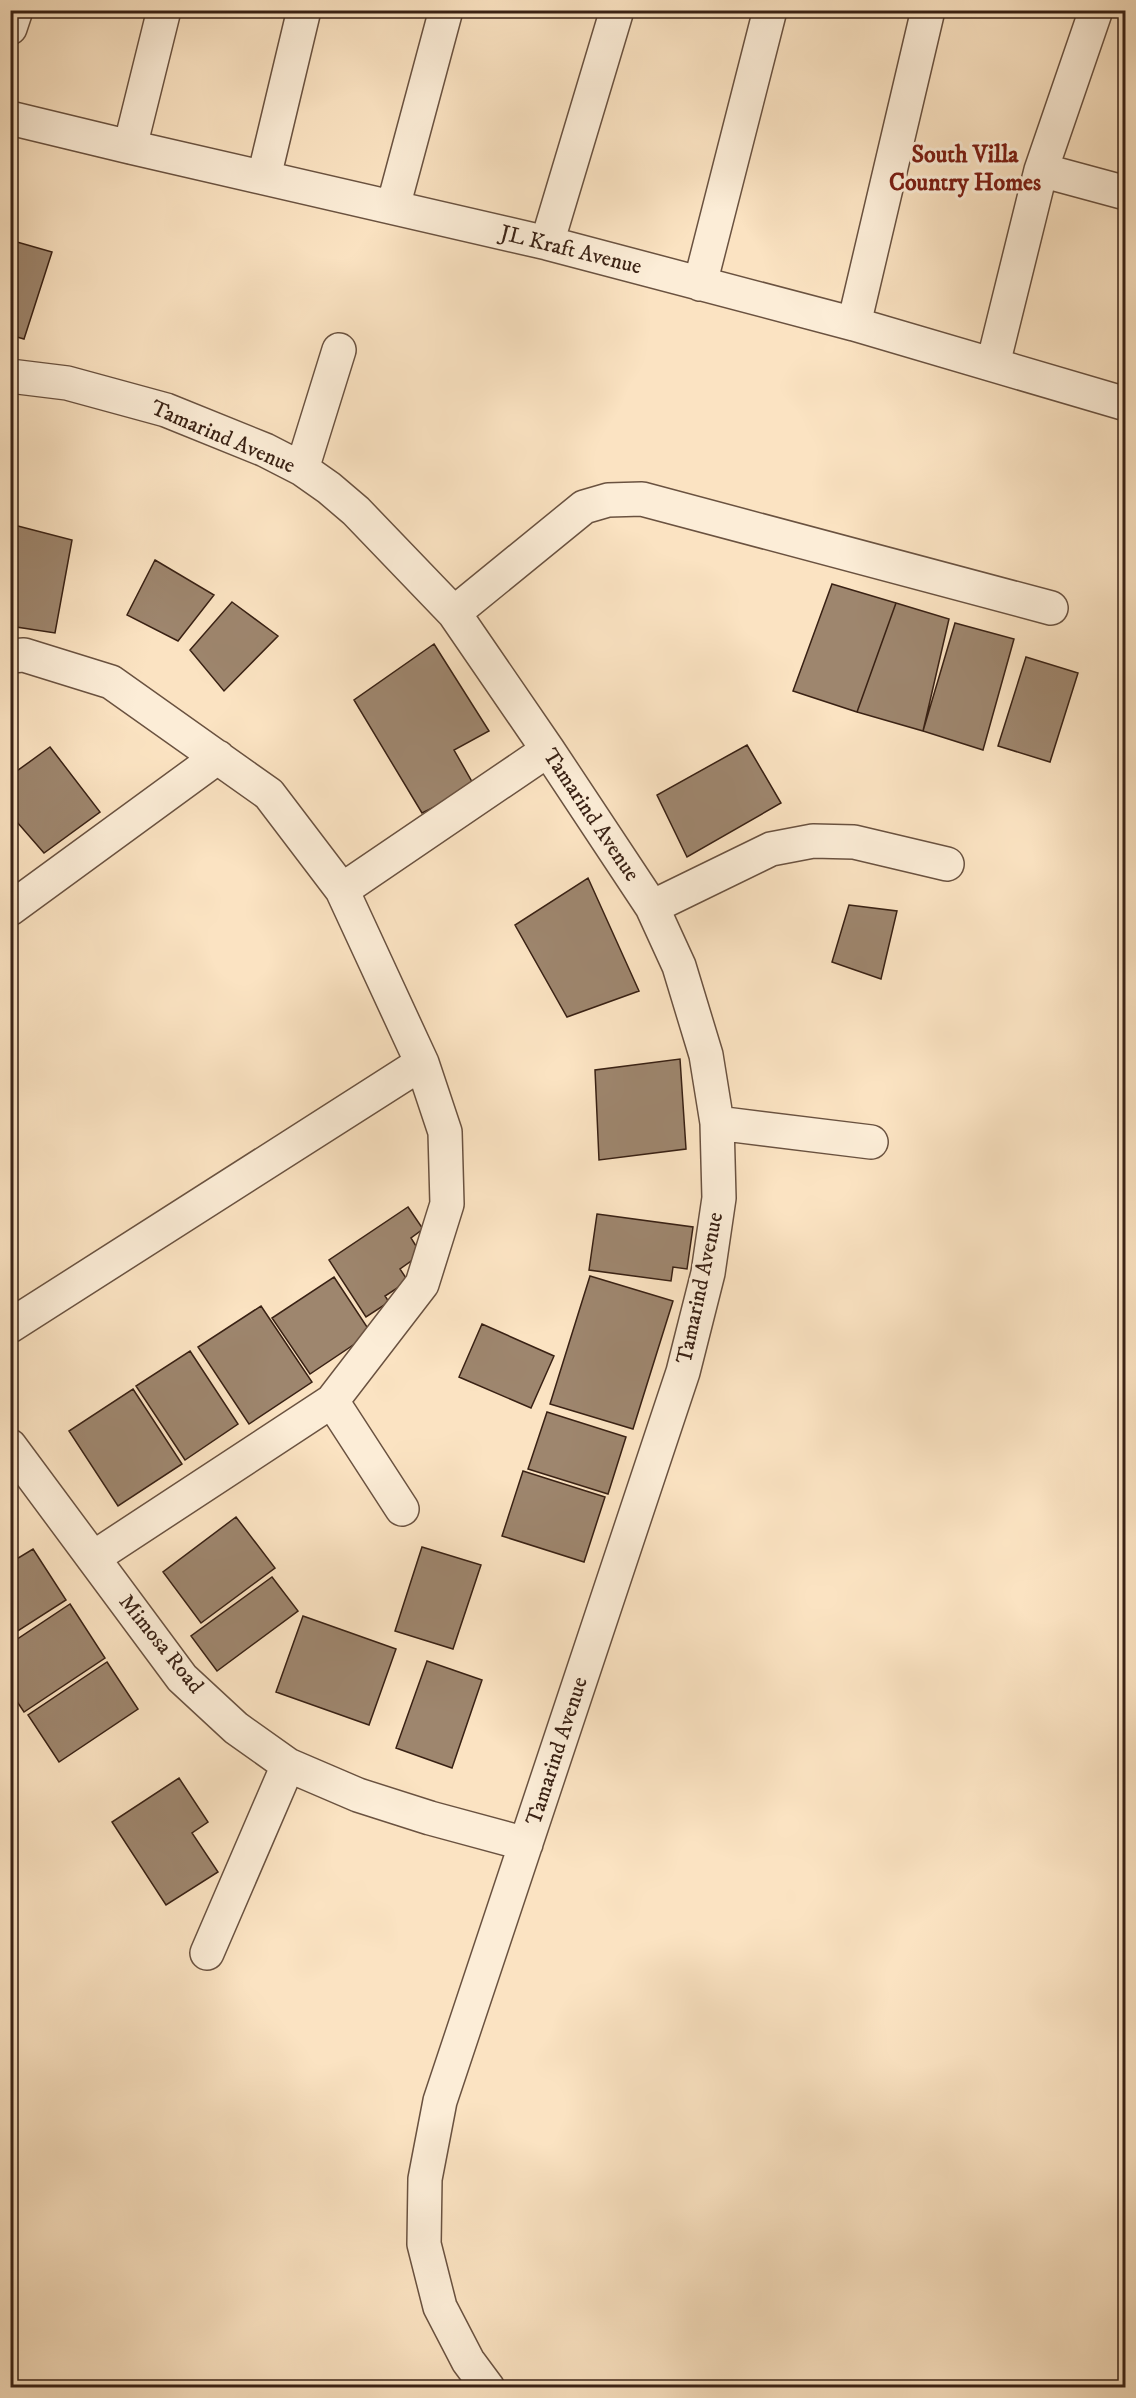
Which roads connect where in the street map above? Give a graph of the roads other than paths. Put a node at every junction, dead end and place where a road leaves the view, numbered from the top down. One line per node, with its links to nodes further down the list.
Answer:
1 (16, 10): 9 (street)
2 (164, 10): 11 (street)
3 (304, 10): 13 (street)
4 (446, 10): 15 (street)
5 (617, 10): 16 (street)
6 (770, 10): 17 (street)
7 (928, 10): 18 (street)
8 (1096, 10): 12 (street)
9 (10, 28)
10 (10, 117): 11 (street, JL Kraft Avenue)
11 (130, 147): 13 (street, JL Kraft Avenue)
12 (1041, 170): 14 (street); 20 (street)
13 (264, 177): 15 (street, JL Kraft Avenue)
14 (1125, 193)
15 (393, 207): 16 (street, JL Kraft Avenue)
16 (548, 243): 17 (street, JL Kraft Avenue)
17 (700, 284): 18 (street, JL Kraft Avenue)
18 (854, 324): 20 (street, JL Kraft Avenue)
19 (339, 350): 23 (street)
20 (993, 364): 22 (street, JL Kraft Avenue)
21 (10, 376): 23 (street, Tamarind Avenue)
22 (1125, 405)
23 (302, 469): 25 (street, Tamarind Avenue)
24 (1051, 608): 25 (street)
25 (454, 613): 27 (street, Tamarind Avenue)
26 (10, 656): 28 (street)
27 (548, 750): 30 (street); 31 (street, Tamarind Avenue)
28 (218, 757): 30 (street); 32 (street)
29 (947, 864): 31 (street)
30 (342, 890): 33 (street)
31 (652, 907): 34 (street, Tamarind Avenue)
32 (10, 909)
33 (422, 1063): 36 (street); 37 (street)
34 (717, 1123): 35 (street); 42 (street, Tamarind Avenue)
35 (871, 1142)
36 (10, 1326)
37 (332, 1401): 39 (street); 40 (street)
38 (10, 1446): 40 (street, Mimosa Road)
39 (402, 1509)
40 (93, 1557): 41 (street, Mimosa Road)
41 (288, 1765): 42 (street, Mimosa Road); 43 (street)
42 (526, 1844): 44 (street, Tamarind Avenue)
43 (207, 1953)
44 (488, 2388)

